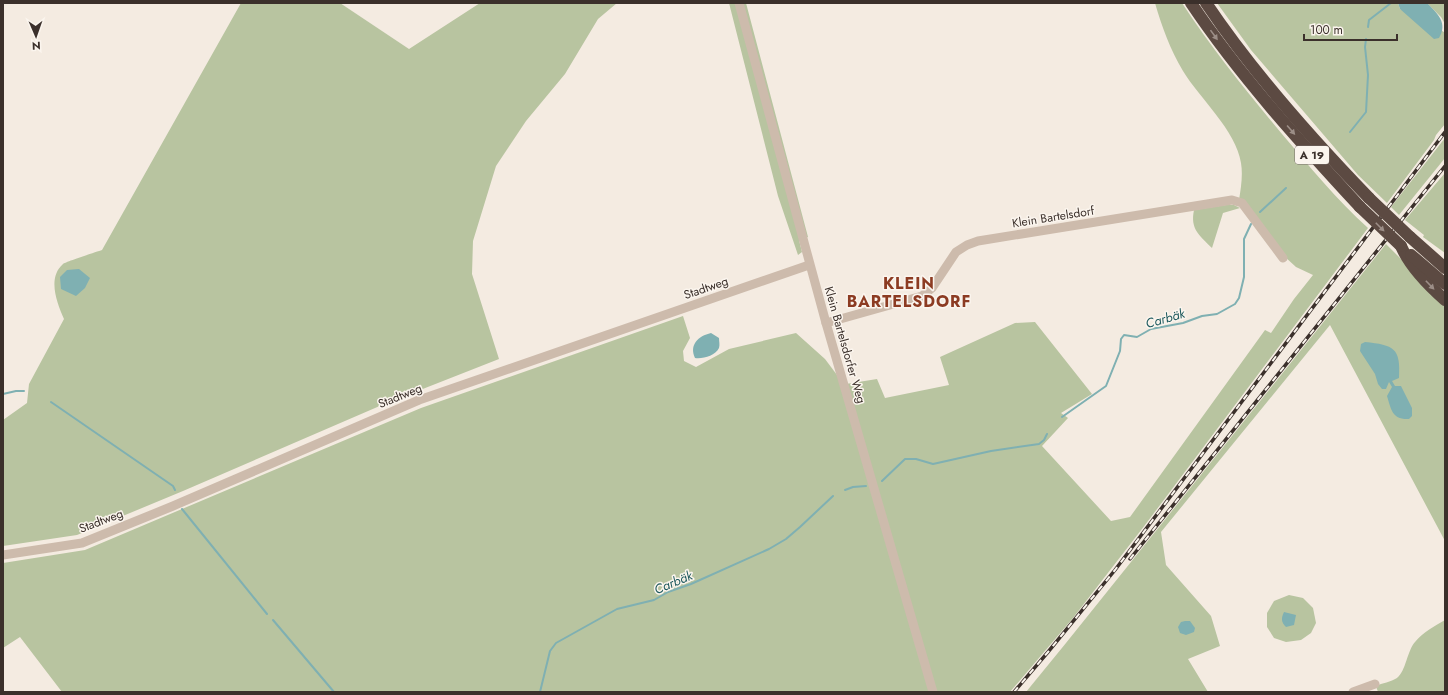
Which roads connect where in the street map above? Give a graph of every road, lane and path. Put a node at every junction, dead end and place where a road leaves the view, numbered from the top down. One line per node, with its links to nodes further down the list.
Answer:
1 (739, 3): 8 (street, Klein Bartelsdorfer Weg)
2 (1191, 3): 5 (highway, A 19, one-way to 5, bridge)
3 (1206, 3): 4 (highway, A 19, bridge)
4 (1410, 237): 6 (highway); 9 (highway, A 19)
5 (1401, 246): 10 (highway, A 19); 11 (highway, one-way to 11)
6 (1445, 257)
7 (1283, 258): 12 (street, Klein Bartelsdorf)
8 (809, 265): 12 (street, Klein Bartelsdorfer Weg); 13 (street, Stadtweg)
9 (1445, 268)
10 (1445, 284)
11 (1445, 300)
12 (826, 323): 15 (street, Klein Bartelsdorfer Weg)
13 (3, 555)
14 (1375, 684): 16 (street)
15 (933, 692)
16 (1353, 692)

